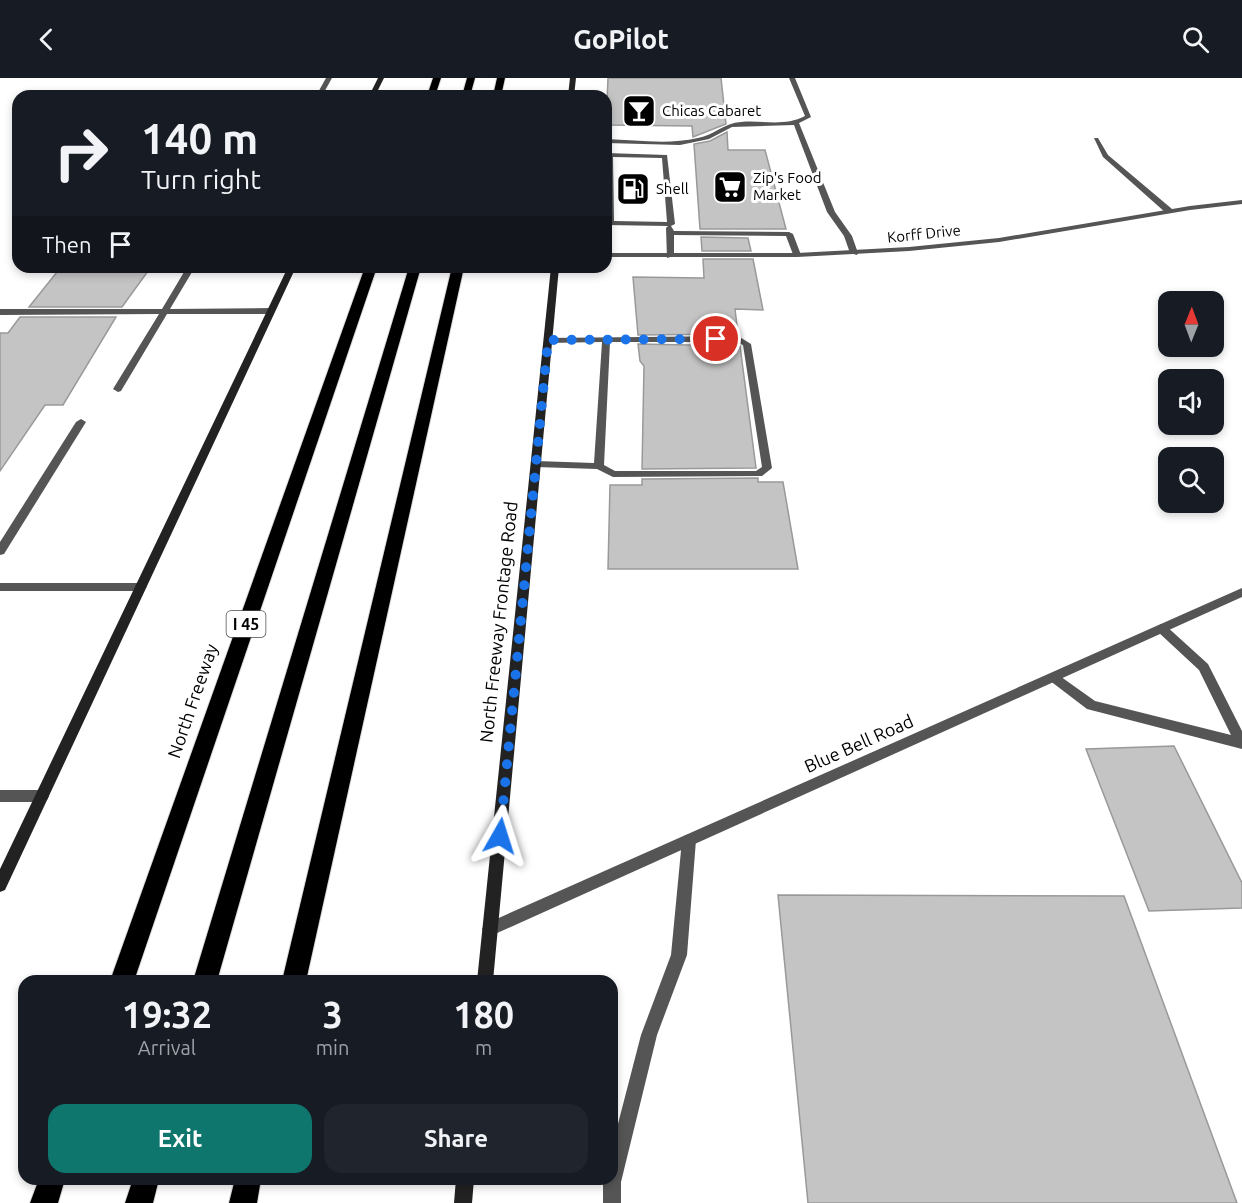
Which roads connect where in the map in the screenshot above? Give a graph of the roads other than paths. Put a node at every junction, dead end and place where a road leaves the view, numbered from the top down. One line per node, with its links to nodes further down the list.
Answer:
1 (792, 78): 2 (street)
2 (796, 123): 4 (street); 11 (street)
3 (1096, 139): 7 (street)
4 (612, 141)
5 (612, 155): 9 (street)
6 (1242, 202): 7 (street, Korff Drive)
7 (1169, 211): 11 (street, Korff Drive)
8 (612, 223): 9 (street)
9 (671, 224): 10 (street)
10 (669, 233): 13 (street); 14 (street)
11 (854, 253): 13 (street, Korff Drive)
12 (612, 255): 14 (street, Korff Drive)
13 (797, 255): 14 (street, Korff Drive)
14 (670, 256)
15 (188, 273): 23 (street)
16 (289, 273): 21 (main road)
17 (369, 273): 42 (highway, North Freeway / I 45)
18 (413, 273): 43 (highway)
19 (457, 273): 44 (highway)
20 (554, 273): 24 (main road, North Freeway Frontage Road)
21 (271, 311): 23 (street); 32 (main road)
22 (0, 312): 23 (street)
23 (166, 312): 26 (street)
24 (548, 340): 25 (street); 28 (main road, North Freeway Frontage Road)
25 (606, 340): 29 (street); 29 (street)
26 (118, 389)
27 (81, 422): 30 (street)
28 (536, 464): 29 (street); 41 (main road, North Freeway Frontage Road)
29 (599, 466)
30 (0, 551)
31 (0, 587): 32 (street)
32 (141, 587): 38 (main road)
33 (1242, 592): 34 (street, Blue Bell Road)
34 (1161, 628): 35 (street, Blue Bell Road); 36 (street)
35 (1053, 677): 36 (street); 39 (street, Blue Bell Road)
36 (1242, 743)
37 (0, 796): 38 (street)
38 (42, 796): 40 (main road)
39 (689, 840): 41 (street, Blue Bell Road); 46 (street)
40 (0, 885)
41 (490, 929): 45 (main road, North Freeway Frontage Road)
42 (124, 975)
43 (207, 975)
44 (295, 975)
45 (486, 975)
46 (618, 1158)
47 (50, 1185): 52 (highway)
48 (144, 1185): 53 (highway)
49 (247, 1185): 54 (highway)
50 (464, 1185): 55 (main road)
51 (612, 1185): 56 (street)
52 (44, 1203)
53 (139, 1203)
54 (243, 1203)
55 (463, 1203)
56 (612, 1203)

